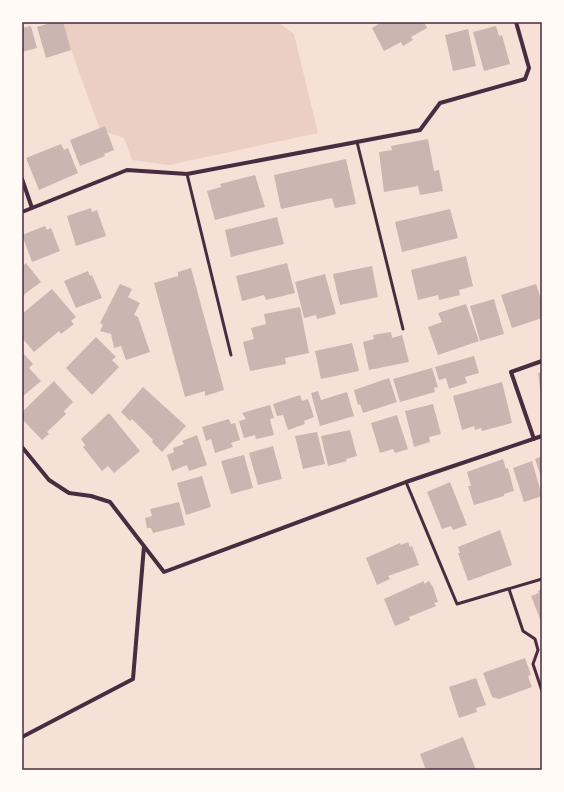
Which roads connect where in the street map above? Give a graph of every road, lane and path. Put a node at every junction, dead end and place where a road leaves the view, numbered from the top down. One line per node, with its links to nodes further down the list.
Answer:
1 (516, 22): 2 (street)
2 (357, 142): 3 (street); 7 (lane)
3 (187, 174): 5 (street); 8 (lane)
4 (22, 179): 5 (street)
5 (32, 208): 6 (street)
6 (22, 212)
7 (403, 329)
8 (231, 355)
9 (542, 361): 11 (street)
10 (542, 436): 11 (street)
11 (534, 439): 13 (street)
12 (22, 447): 14 (street)
13 (406, 482): 14 (street); 16 (lane)
14 (144, 546): 18 (street)
15 (542, 579): 16 (lane)
16 (509, 589): 17 (lane)
17 (542, 691)
18 (22, 737)

